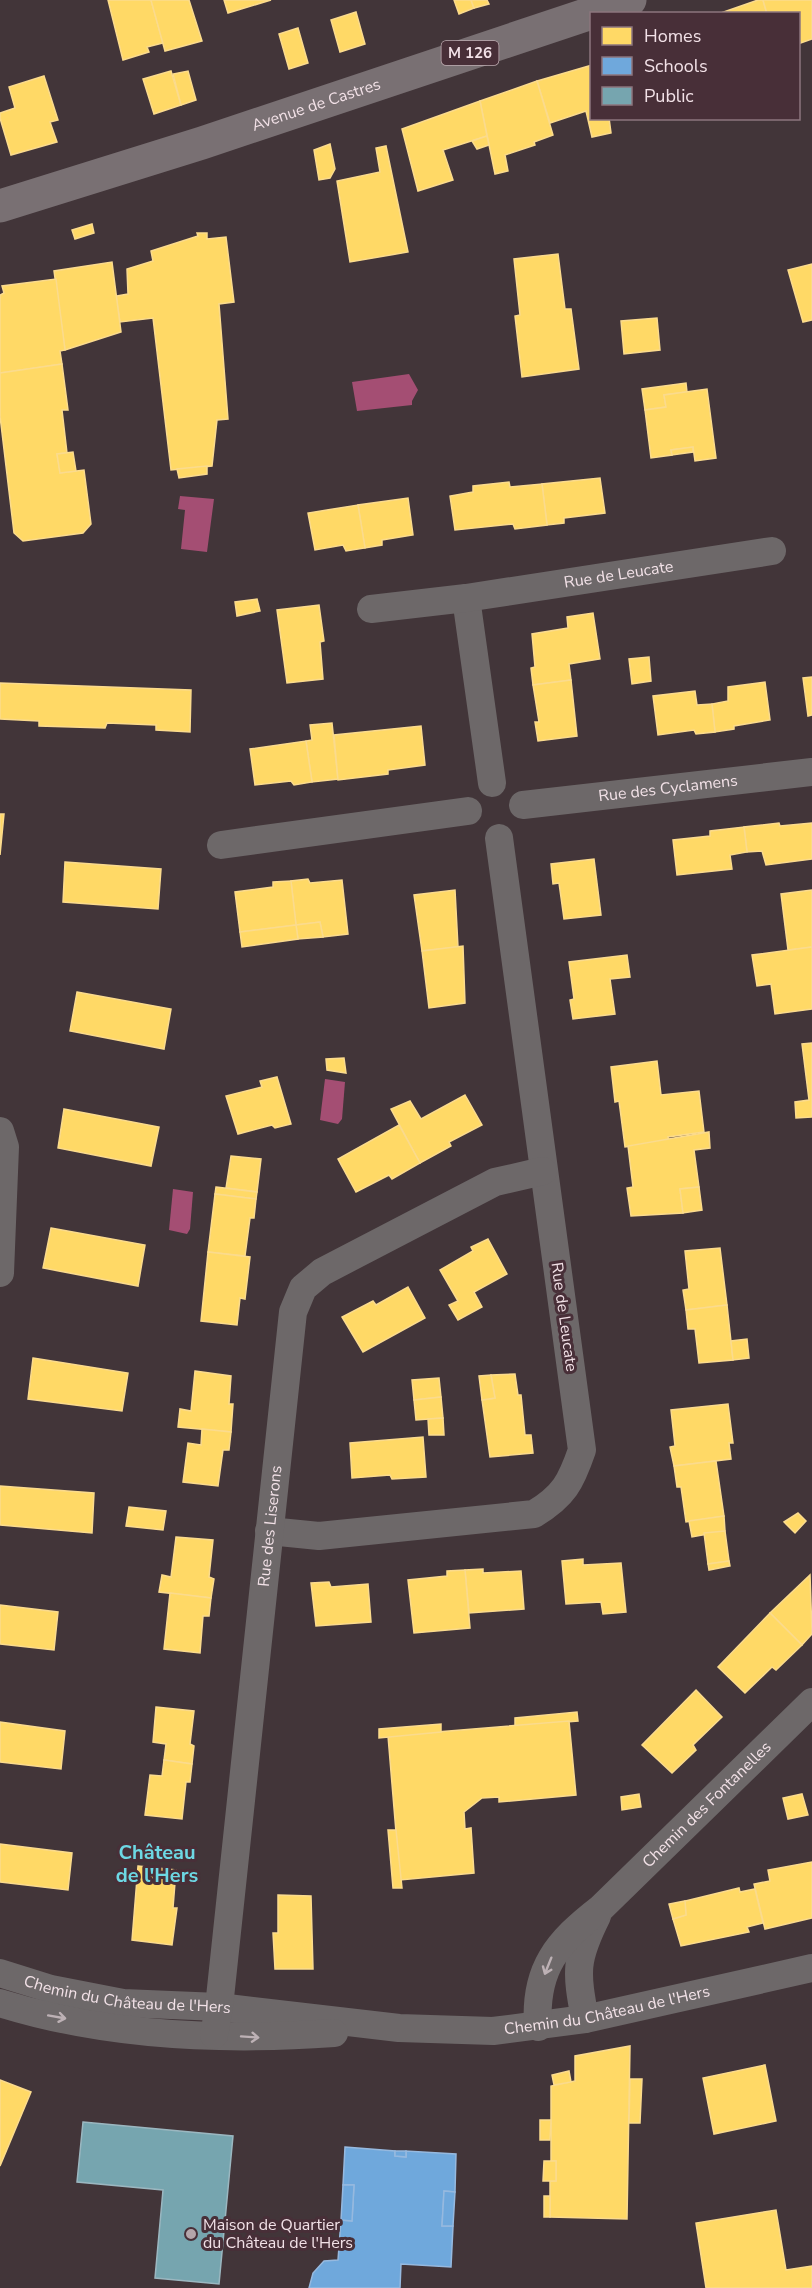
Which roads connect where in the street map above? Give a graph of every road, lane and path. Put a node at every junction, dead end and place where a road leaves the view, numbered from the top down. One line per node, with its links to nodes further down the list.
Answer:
1 (630, 0): 2 (main road, Avenue de Castres / M 126)
2 (594, 12)
3 (590, 13): 4 (main road, Avenue de Castres / M 126)
4 (0, 206)
5 (772, 551): 6 (street, Rue de Leucate)
6 (466, 598): 7 (street, Rue de Leucate); 9 (street)
7 (371, 609)
8 (812, 772): 10 (street, Rue des Cyclamens)
9 (492, 783): 10 (street); 11 (street)
10 (523, 806): 12 (street)
11 (468, 811): 12 (street); 13 (street)
12 (499, 838): 15 (street, Rue de Leucate)
13 (221, 844)
14 (0, 1131): 16 (street)
15 (543, 1171): 17 (street, Rue des Liserons); 17 (street, Rue de Leucate)
16 (0, 1273)
17 (269, 1531): 23 (street, Rue des Liserons)
18 (812, 1702): 19 (street, Chemin des Fontanelles)
19 (601, 1908): 24 (street, Chemin des Fontanelles); 25 (street, Chemin des Fontanelles, one-way to 25)
20 (812, 1968): 24 (street, Chemin du Château de l'Hers)
21 (0, 1973): 23 (street, Chemin du Château de l'Hers)
22 (0, 2003): 27 (street, Chemin du Château de l'Hers, one-way to 27)
23 (219, 2007): 26 (street, Chemin du Château de l'Hers); 27 (street, Rue des Liserons)
24 (585, 2019): 25 (street, Chemin du Château de l'Hers)
25 (538, 2027): 26 (street, Chemin du Château de l'Hers)
26 (399, 2028): 27 (street, Chemin du Château de l'Hers, one-way to 26)
27 (214, 2035)

